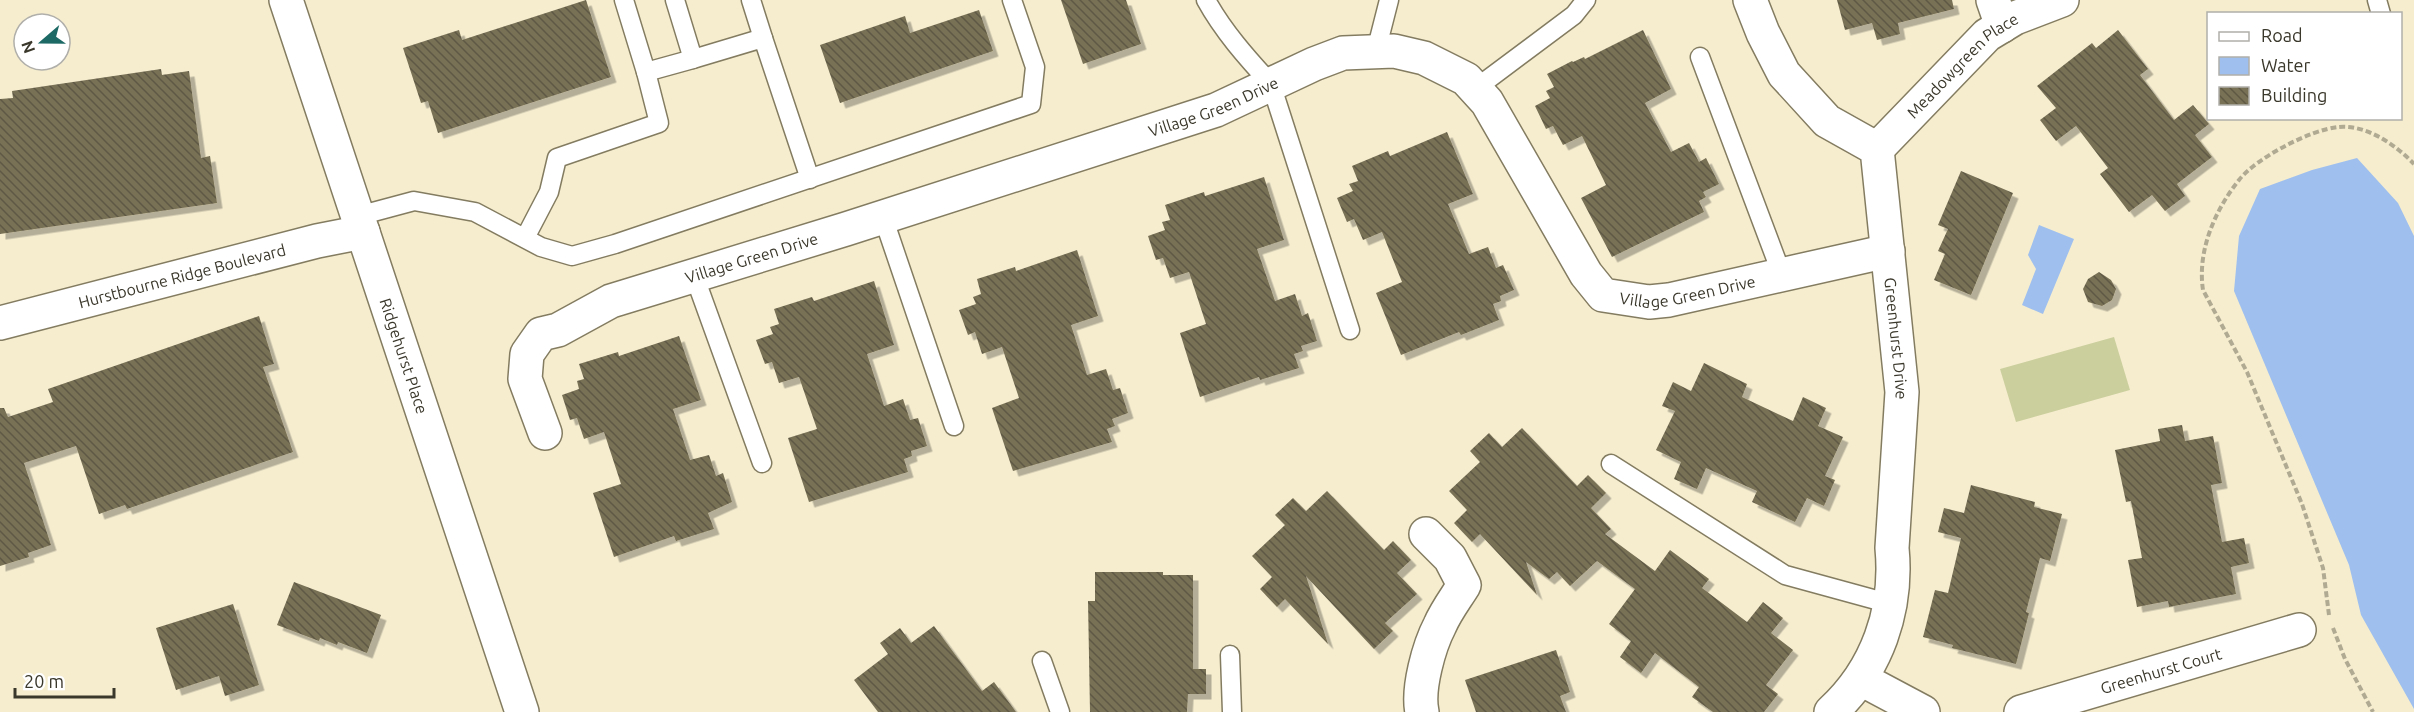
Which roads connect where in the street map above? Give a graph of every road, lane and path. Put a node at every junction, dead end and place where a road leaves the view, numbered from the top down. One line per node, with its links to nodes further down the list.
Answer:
1 (286, 0): 23 (street, Ridgehurst Place)
2 (624, 0): 16 (lane)
3 (675, 0): 15 (lane)
4 (751, 0): 12 (lane)
5 (1012, 0): 21 (lane)
6 (1206, 0): 17 (lane)
7 (1389, 0): 13 (lane)
8 (1586, 0): 18 (lane)
9 (1750, 0): 19 (street)
10 (2061, 0): 11 (street, Meadowgreen Place)
11 (1997, 13): 19 (street, Meadowgreen Place)
12 (763, 38): 15 (lane); 21 (lane)
13 (1376, 51): 17 (street, Village Green Drive); 18 (street, Village Green Drive)
14 (1700, 57): 27 (lane)
15 (693, 59): 16 (lane)
16 (646, 72): 24 (lane)
17 (1271, 84): 22 (street, Village Green Drive); 29 (lane)
18 (1475, 89): 27 (street, Village Green Drive)
19 (1877, 149): 25 (street, Greenhurst Drive)
20 (2414, 164): 47 (path)
21 (810, 179): 24 (lane)
22 (883, 217): 26 (street, Village Green Drive); 30 (lane)
23 (360, 224): 24 (lane); 28 (street, Hurstbourne Ridge Boulevard); 40 (street, Ridgehurst Place)
24 (525, 238)
25 (1888, 251): 27 (street, Village Green Drive); 35 (street, Greenhurst Drive)
26 (694, 275): 31 (street, Village Green Drive); 32 (lane)
27 (1782, 275)
28 (0, 323)
29 (1350, 330)
30 (954, 426)
31 (545, 432)
32 (762, 463)
33 (1611, 464): 35 (lane)
34 (1426, 534): 43 (street)
35 (1891, 604): 39 (street, Greenhurst Drive)
36 (2299, 630): 46 (street, Greenhurst Court)
37 (1230, 655): 42 (lane)
38 (1042, 661): 41 (lane)
39 (1861, 679): 44 (street, Greenhurst Drive); 45 (street)
40 (522, 712)
41 (1060, 712)
42 (1232, 712)
43 (1422, 712)
44 (1831, 712)
45 (1923, 712)
46 (2021, 712)
47 (2373, 712)

